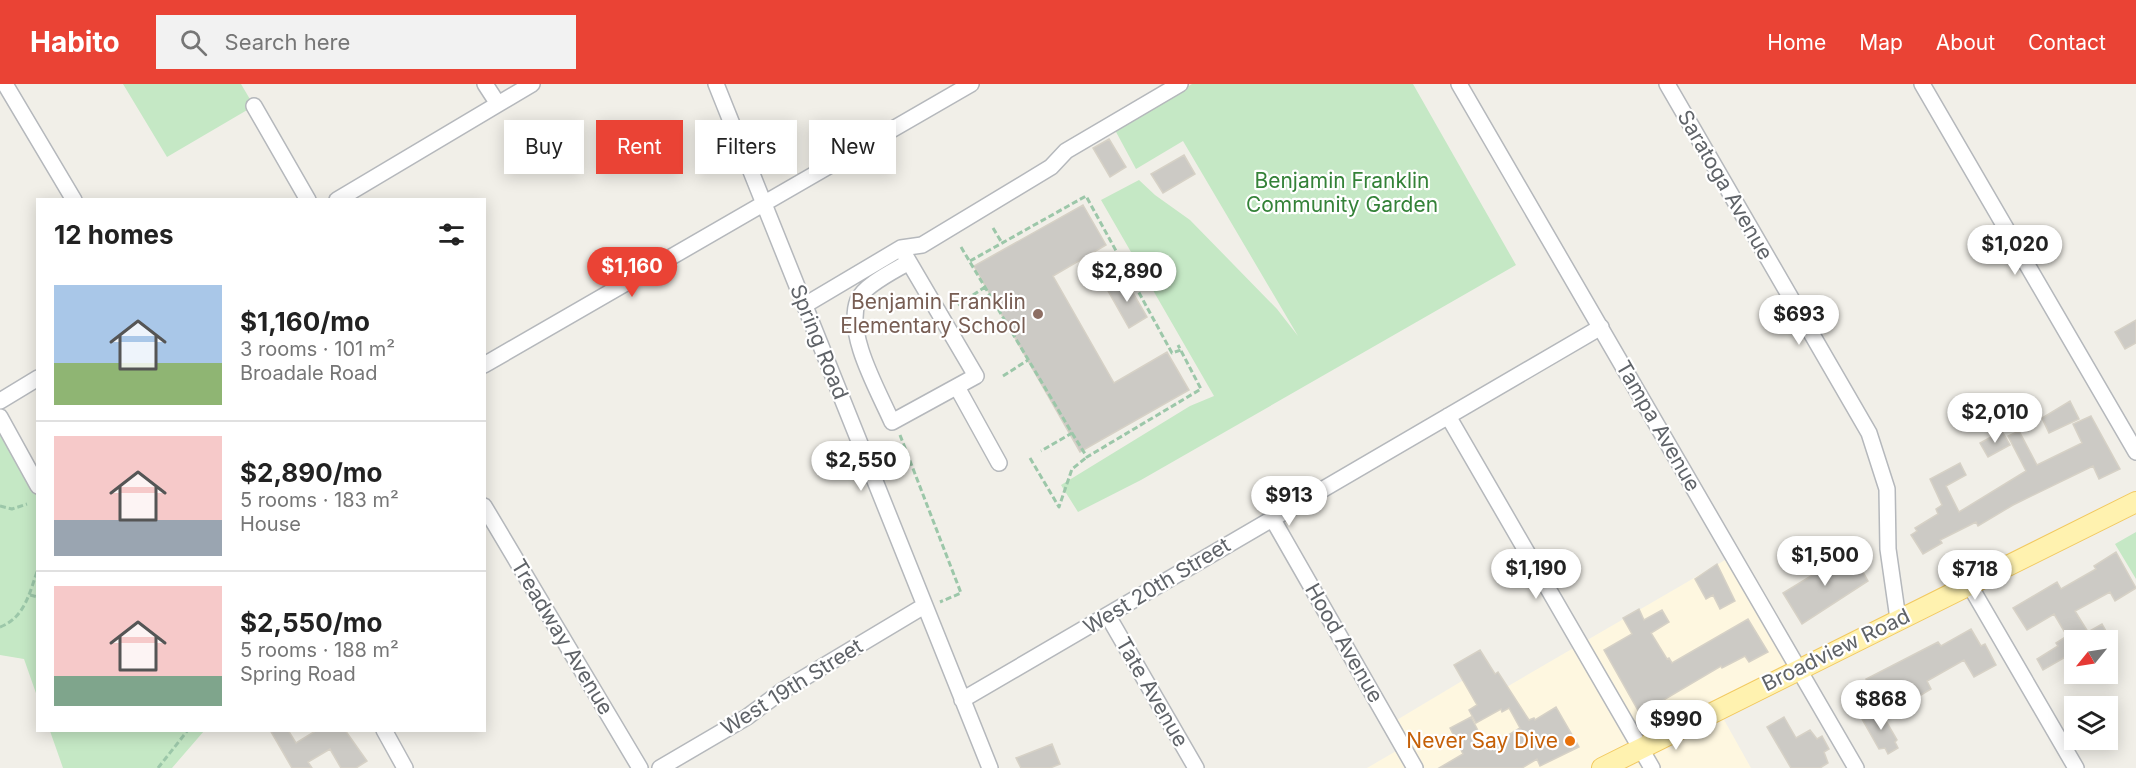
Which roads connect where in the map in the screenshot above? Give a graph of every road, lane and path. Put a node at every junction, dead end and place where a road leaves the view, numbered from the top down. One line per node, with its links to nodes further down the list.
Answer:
1 (5, 84): 12 (street)
2 (485, 84): 10 (street)
3 (532, 84): 10 (street)
4 (716, 84): 15 (street, Spring Road)
5 (971, 84): 15 (street)
6 (1180, 84): 19 (street)
7 (1459, 84): 25 (street, Tampa Avenue)
8 (1667, 84): 56 (street, Saratoga Avenue)
9 (1923, 84): 39 (street)
10 (498, 104): 14 (street)
11 (254, 106): 13 (street)
12 (73, 198)
13 (307, 198)
14 (340, 198)
15 (764, 204): 23 (street, Spring Road); 27 (street)
16 (993, 228): 17 (path)
17 (1002, 243): 20 (path); 40 (path)
18 (961, 247): 20 (path)
19 (901, 248): 21 (street); 23 (street)
20 (970, 261): 22 (path)
21 (909, 262): 30 (street); 30 (street)
22 (985, 287): 24 (path); 26 (path)
23 (805, 305): 54 (street, Spring Road)
24 (958, 305)
25 (1601, 327): 32 (street, West 20th Street); 58 (street, Tampa Avenue)
26 (1028, 360): 28 (path); 34 (path)
27 (486, 364)
28 (1003, 376)
29 (36, 379): 31 (street)
30 (957, 387): 42 (street)
31 (0, 401)
32 (1448, 416): 48 (street, West 20th Street); 62 (street)
33 (0, 417): 43 (street)
34 (1072, 433): 38 (path); 40 (path)
35 (900, 435): 53 (path)
36 (887, 443): 37 (path)
37 (877, 450)
38 (1041, 451)
39 (2136, 452)
40 (1087, 457): 41 (path)
41 (1030, 458)
42 (999, 463)
43 (36, 482)
44 (2136, 501): 50 (main road, Broadview Road)
45 (27, 504): 46 (path)
46 (0, 506)
47 (486, 509): 65 (street, Treadway Avenue)
48 (1272, 518): 55 (street, West 20th Street); 69 (street, Hood Avenue)
49 (36, 576): 51 (path)
50 (1969, 584): 56 (main road, Broadview Road); 73 (street)
51 (30, 596): 52 (path); 57 (path)
52 (36, 597)
53 (940, 602)
54 (924, 606): 59 (street, Spring Road); 66 (street, West 19th Street)
55 (1108, 616): 59 (street, West 20th Street); 68 (street, Tate Avenue)
56 (1898, 619): 58 (main road, Broadview Road)
57 (0, 627)
58 (1798, 669): 62 (main road, Broadview Road); 72 (street, Tampa Avenue)
59 (962, 700): 67 (street, Spring Road)
60 (186, 732): 63 (path)
61 (385, 732): 64 (street)
62 (1640, 748): 70 (main road, Broadview Road); 71 (street)
63 (158, 768)
64 (405, 768)
65 (640, 768)
66 (660, 768)
67 (990, 768)
68 (1196, 768)
69 (1415, 768)
70 (1602, 768)
71 (1652, 768)
72 (1856, 768)
73 (2076, 768)

